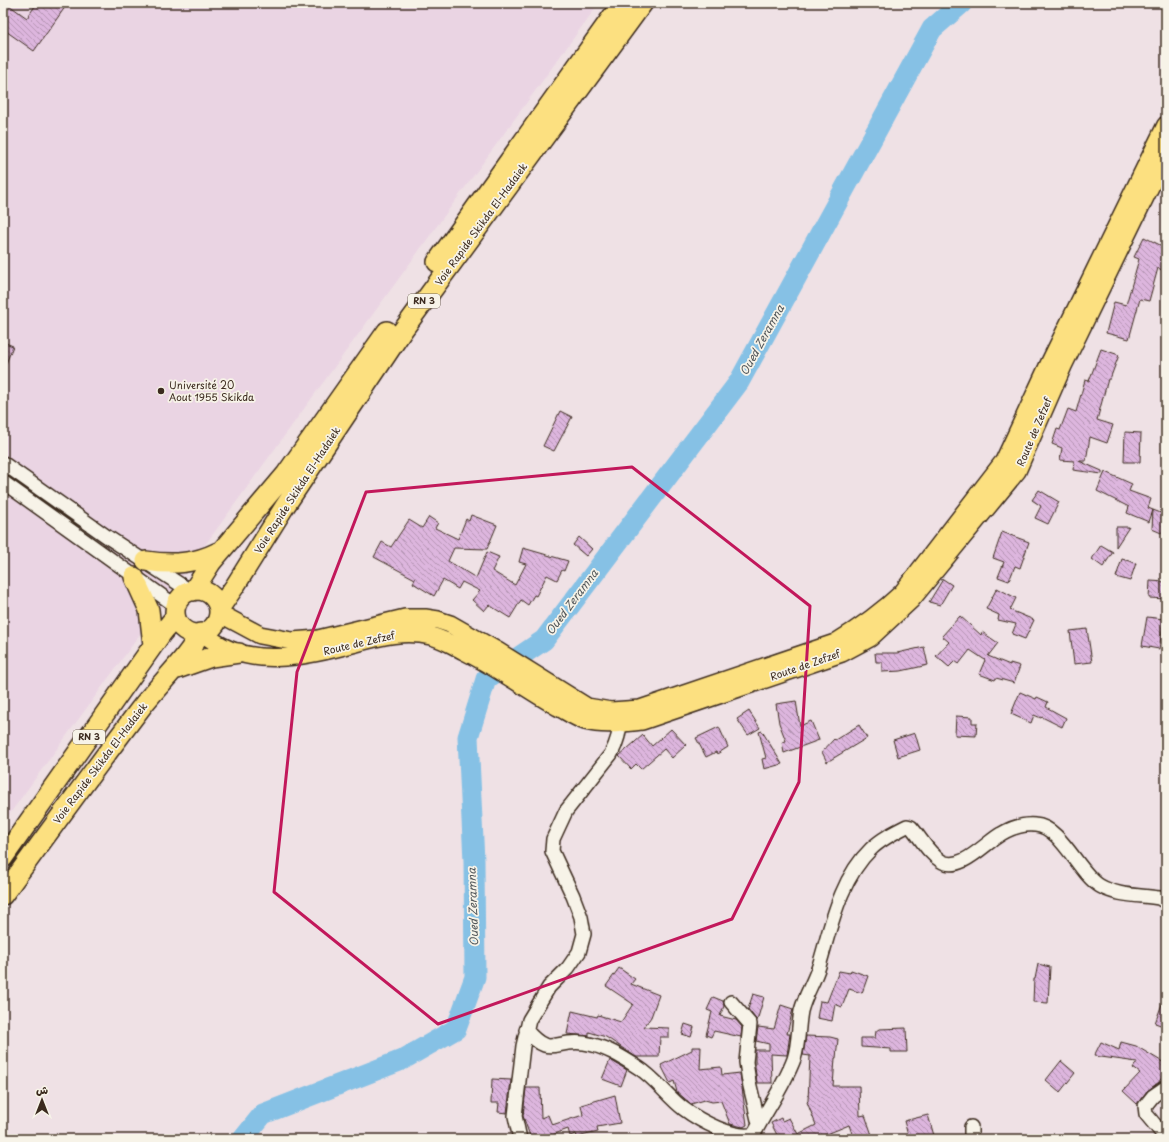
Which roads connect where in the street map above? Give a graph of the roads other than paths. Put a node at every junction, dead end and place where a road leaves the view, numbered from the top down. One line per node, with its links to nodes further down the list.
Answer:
1 (622, 3): 8 (highway, Voie Rapide Skikda El-Hadaiek / RN 3)
2 (643, 3): 13 (highway, Voie Rapide Skikda El-Hadaiek / RN 3)
3 (1166, 125): 20 (main road, Route de Zefzef)
4 (1166, 154): 20 (main road, Route de Zefzef)
5 (3, 463): 7 (street)
6 (3, 482): 9 (street)
7 (122, 546): 9 (street); 10 (street)
8 (223, 550): 10 (highway); 12 (highway, Voie Rapide Skikda El-Hadaiek / RN 3)
9 (111, 559): 11 (street)
10 (146, 561): 12 (street)
11 (134, 577): 14 (street); 16 (highway)
12 (192, 591): 13 (highway); 14 (highway, Voie Rapide Skikda El-Hadaiek)
13 (219, 611): 15 (highway, Voie Rapide Skikda El-Hadaiek); 18 (main road, Route de Zefzef)
14 (176, 612): 15 (highway); 16 (highway, Voie Rapide Skikda El-Hadaiek / RN 3)
15 (202, 633): 17 (main road, Route de Zefzef); 19 (highway, Voie Rapide Skikda El-Hadaiek / RN 3)
16 (153, 645): 21 (highway, Voie Rapide Skikda El-Hadaiek / RN 3)
17 (239, 653): 18 (main road, Route de Zefzef); 19 (highway)
18 (494, 658): 20 (main road, Route de Zefzef)
19 (171, 671): 22 (highway, Voie Rapide Skikda El-Hadaiek / RN 3)
20 (620, 717): 25 (street)
21 (3, 858)
22 (3, 895)
23 (1166, 902): 27 (street)
24 (731, 1002): 27 (street)
25 (526, 1030): 27 (street); 29 (street)
26 (1166, 1087): 28 (street)
27 (759, 1124)
28 (1166, 1138)
29 (520, 1139)

